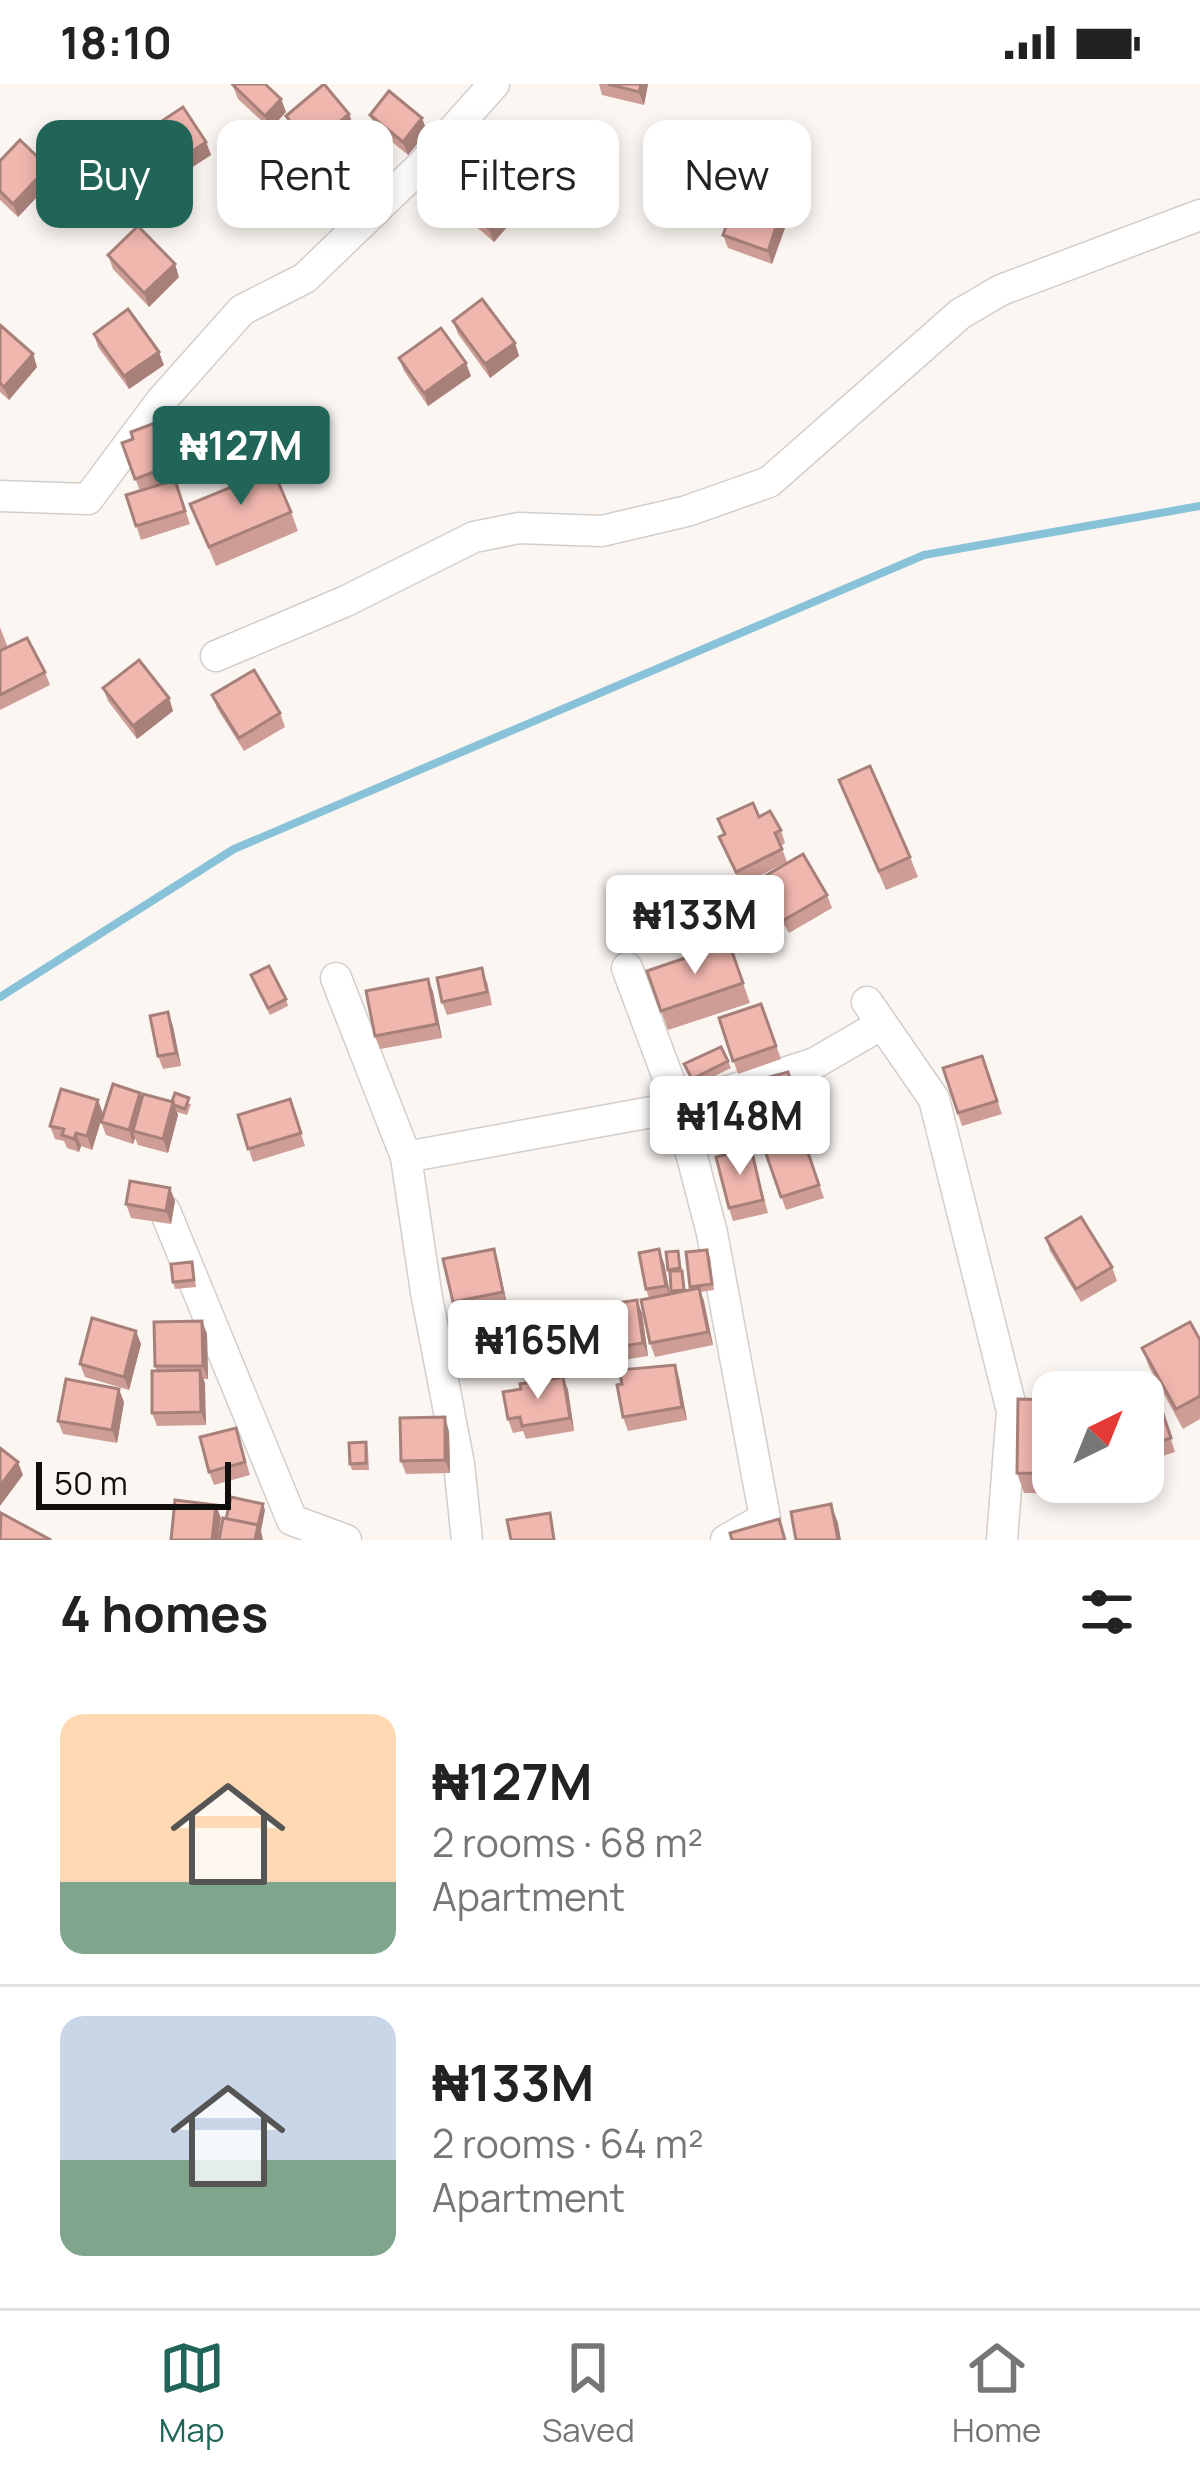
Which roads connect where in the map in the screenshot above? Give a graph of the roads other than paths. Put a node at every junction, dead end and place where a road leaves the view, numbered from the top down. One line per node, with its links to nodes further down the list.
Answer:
1 (494, 84): 3 (street)
2 (1200, 215): 4 (street)
3 (0, 496)
4 (216, 656)
5 (627, 968): 7 (street)
6 (336, 978): 8 (street)
7 (679, 1108): 8 (street); 12 (street); 13 (street)
8 (406, 1157): 11 (street)
9 (165, 1210): 10 (street)
10 (346, 1540)
11 (467, 1540)
12 (726, 1540)
13 (1002, 1540)

